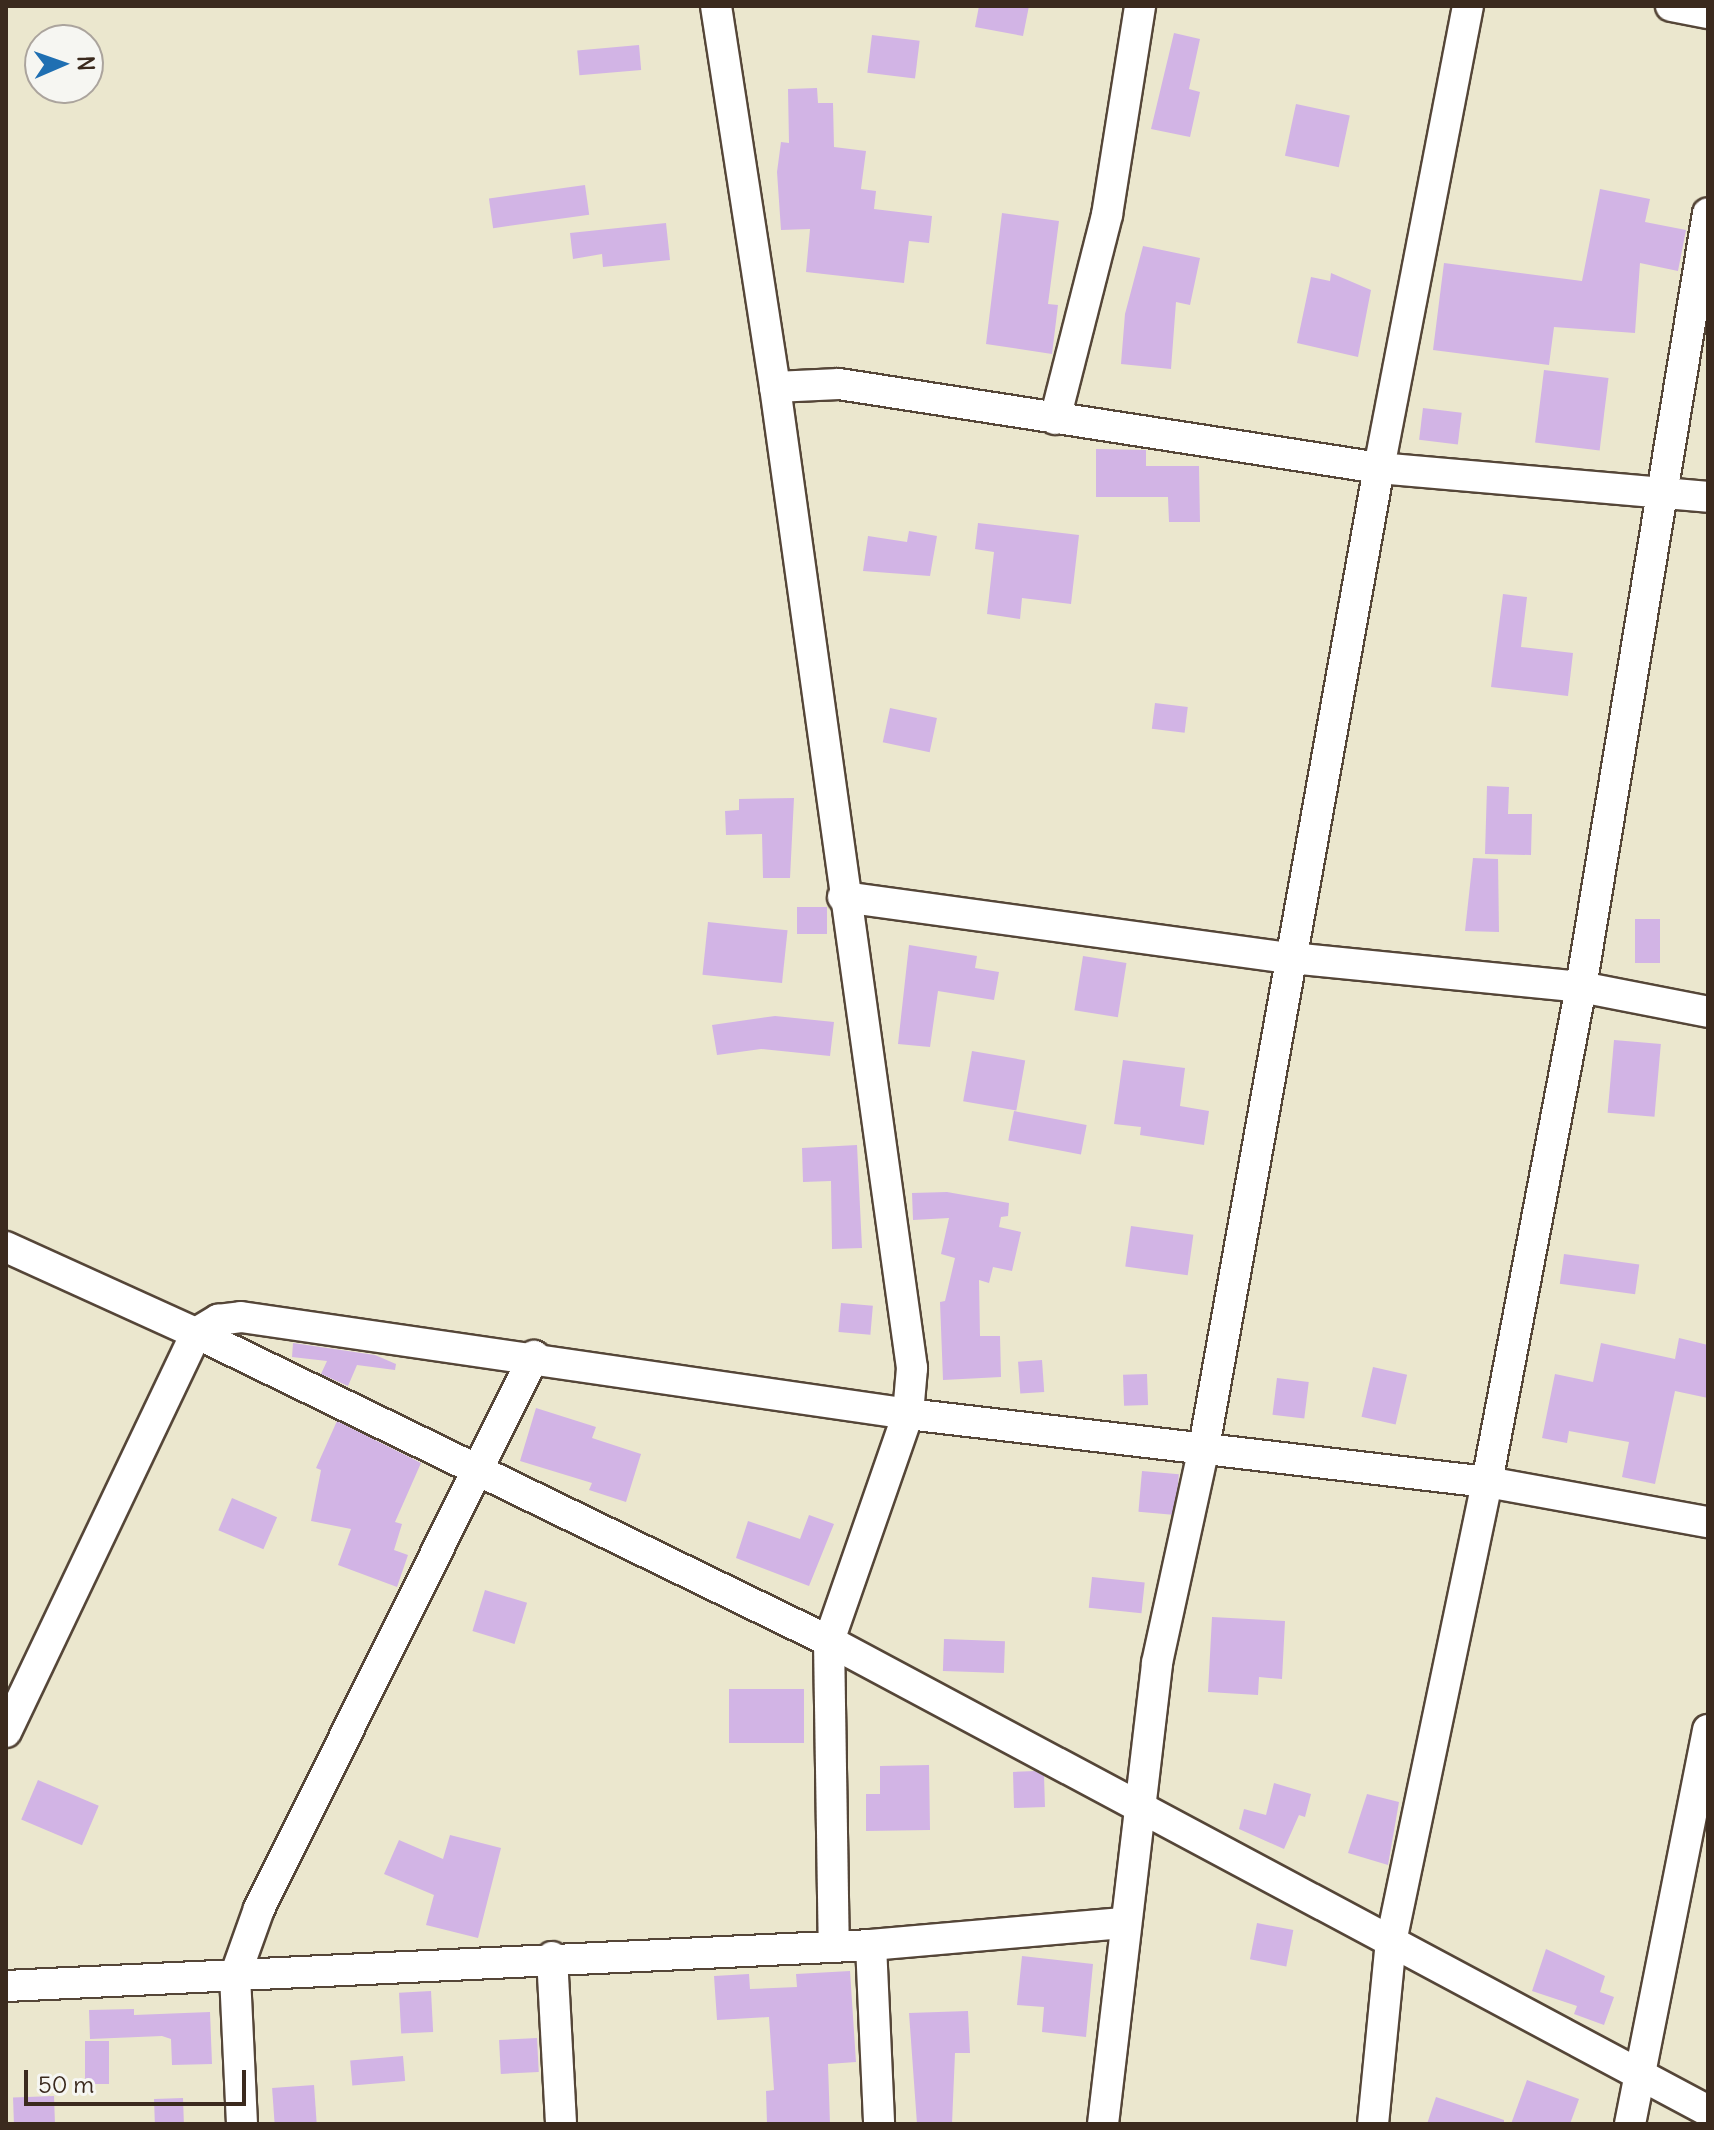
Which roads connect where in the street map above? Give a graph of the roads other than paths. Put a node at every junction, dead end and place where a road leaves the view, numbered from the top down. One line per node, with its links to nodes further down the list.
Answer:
1 (716, 6): 7 (street)
2 (1140, 6): 8 (street)
3 (1468, 6): 9 (street)
4 (1671, 6): 5 (street)
5 (1708, 13)
6 (1708, 213): 10 (street)
7 (775, 387): 8 (street); 12 (street)
8 (1055, 419): 9 (street)
9 (1379, 468): 10 (street); 13 (street)
10 (1661, 494): 11 (street); 14 (street)
11 (1708, 497)
12 (843, 897): 13 (street); 19 (street)
13 (1291, 958): 14 (street); 20 (street)
14 (1581, 987): 15 (street); 22 (street)
15 (1708, 1012)
16 (6, 1247): 17 (street)
17 (196, 1333): 18 (street); 21 (street); 26 (street)
18 (534, 1356): 19 (street); 21 (street)
19 (908, 1414): 20 (street); 24 (street)
20 (1204, 1447): 22 (street); 27 (street)
21 (479, 1470): 24 (street); 33 (street)
22 (1487, 1482): 23 (street); 29 (street)
23 (1708, 1522)
24 (829, 1641): 27 (street); 31 (street)
25 (1708, 1730): 35 (street)
26 (6, 1732)
27 (1137, 1805): 28 (street); 29 (street)
28 (1125, 1923): 30 (street); 40 (street)
29 (1391, 1942): 35 (street); 41 (street)
30 (871, 1945): 31 (street); 39 (street)
31 (834, 1946): 32 (street)
32 (552, 1957): 33 (street); 38 (street)
33 (235, 1976): 34 (street); 37 (street)
34 (6, 1986)
35 (1638, 2074): 36 (street); 42 (street)
36 (1708, 2111)
37 (242, 2124)
38 (561, 2124)
39 (879, 2124)
40 (1103, 2124)
41 (1373, 2124)
42 (1630, 2124)

